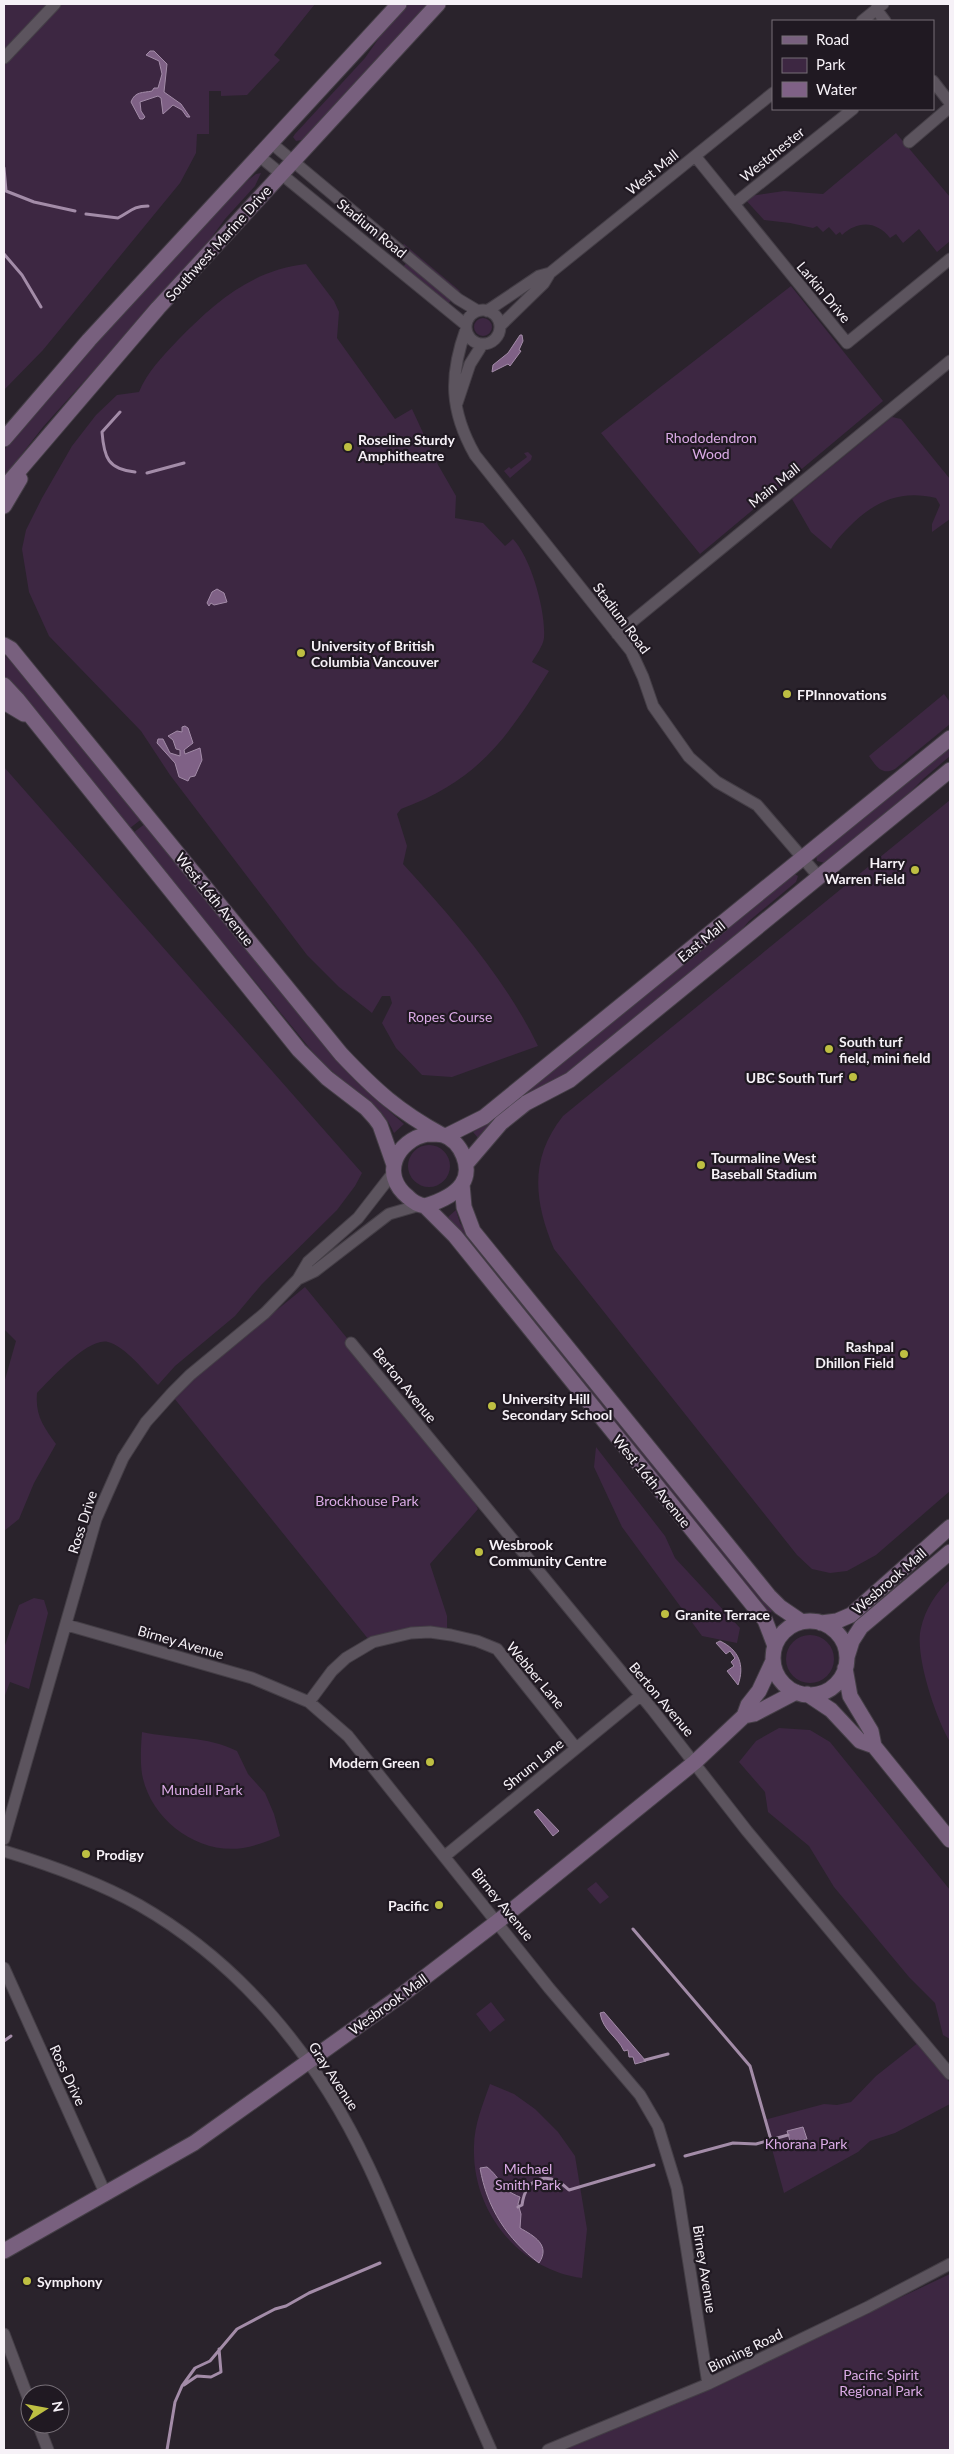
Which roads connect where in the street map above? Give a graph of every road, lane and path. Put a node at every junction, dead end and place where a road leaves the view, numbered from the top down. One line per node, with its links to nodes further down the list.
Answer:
1 (55, 4): 7 (street)
2 (399, 4): 13 (street)
3 (438, 4): 17 (street, Southwest Marine Drive)
4 (880, 6): 5 (street); 6 (street)
5 (863, 20)
6 (885, 20)
7 (4, 58)
8 (934, 82): 10 (street)
9 (772, 94): 16 (street, West Mall)
10 (950, 103)
11 (950, 108): 14 (street)
12 (852, 110): 19 (street, Westchester)
13 (270, 142): 15 (street); 17 (street, Stadium Road)
14 (909, 142)
15 (258, 155): 18 (street, Stadium Road); 28 (street)
16 (696, 156): 19 (street, Larkin Drive); 21 (street, West Mall)
17 (293, 161): 18 (street, Southwest Marine Drive); 22 (street, Stadium Road)
18 (281, 174): 24 (street, Stadium Road); 29 (street, Southwest Marine Drive)
19 (734, 204): 20 (street, Larkin Drive)
20 (950, 259)
21 (550, 273): 22 (street, West Mall); 23 (street, West Mall)
22 (483, 311): 23 (street); 24 (street)
23 (500, 326): 25 (street)
24 (466, 327): 25 (street); 27 (street, Stadium Road)
25 (482, 345): 27 (street)
26 (950, 361): 32 (street, Main Mall)
27 (457, 404): 32 (street, Stadium Road)
28 (4, 439)
29 (29, 461): 30 (street, Southwest Marine Drive); 31 (street)
30 (4, 488)
31 (4, 506)
32 (618, 634): 40 (street, Stadium Road)
33 (4, 636): 34 (street, West 16th Avenue)
34 (8, 647): 42 (street, West 16th Avenue)
35 (4, 685): 37 (street, West 16th Avenue)
36 (4, 702): 37 (street)
37 (34, 720): 44 (street, West 16th Avenue)
38 (950, 738): 40 (street, East Mall)
39 (950, 770): 41 (street, East Mall)
40 (804, 858): 41 (street, Stadium Road); 42 (street, East Mall)
41 (819, 877): 43 (street, East Mall)
42 (444, 1136): 43 (street); 44 (street)
43 (466, 1164): 45 (street)
44 (393, 1169): 46 (street); 47 (street, Ross Drive)
45 (462, 1184): 46 (street); 51 (street, West 16th Avenue)
46 (423, 1205): 47 (street, Ross Drive); 54 (street, West 16th Avenue)
47 (298, 1279): 53 (street, Ross Drive)
48 (351, 1342): 58 (street, Berton Avenue)
49 (950, 1527): 52 (street, Wesbrook Mall)
50 (950, 1552): 56 (street, Wesbrook Mall)
51 (802, 1622): 52 (street); 54 (street)
52 (821, 1623): 56 (street)
53 (67, 1624): 59 (street, Birney Avenue); 64 (street, Ross Drive)
54 (775, 1646): 55 (street)
55 (773, 1661): 57 (street); 60 (street, Wesbrook Mall)
56 (846, 1663): 57 (street); 61 (street)
57 (802, 1693): 60 (street, Wesbrook Mall); 61 (street)
58 (640, 1696): 62 (street, Shrum Lane); 63 (street, Berton Avenue)
59 (309, 1702): 62 (street, Webber Lane); 67 (street, Birney Avenue)
60 (744, 1716): 63 (street, Wesbrook Mall)
61 (874, 1746): 65 (street)
62 (576, 1748): 67 (street, Shrum Lane)
63 (695, 1762): 68 (street, Wesbrook Mall); 71 (street, Berton Avenue)
64 (4, 1839)
65 (950, 1840)
66 (4, 1851): 70 (street, Gray Avenue)
67 (445, 1856): 68 (street, Birney Avenue)
68 (498, 1921): 70 (street, Wesbrook Mall); 77 (street, Birney Avenue)
69 (4, 1968): 72 (street, Ross Drive)
70 (309, 2062): 72 (street, Wesbrook Mall); 80 (street, Gray Avenue)
71 (950, 2074)
72 (106, 2195): 73 (street, Wesbrook Mall)
73 (4, 2251)
74 (950, 2264): 77 (street, Binning Road)
75 (4, 2334): 76 (street)
76 (23, 2384)
77 (708, 2384): 81 (street, Binning Road)
78 (42, 2434): 79 (street)
79 (48, 2450)
80 (491, 2450)
81 (548, 2450)

